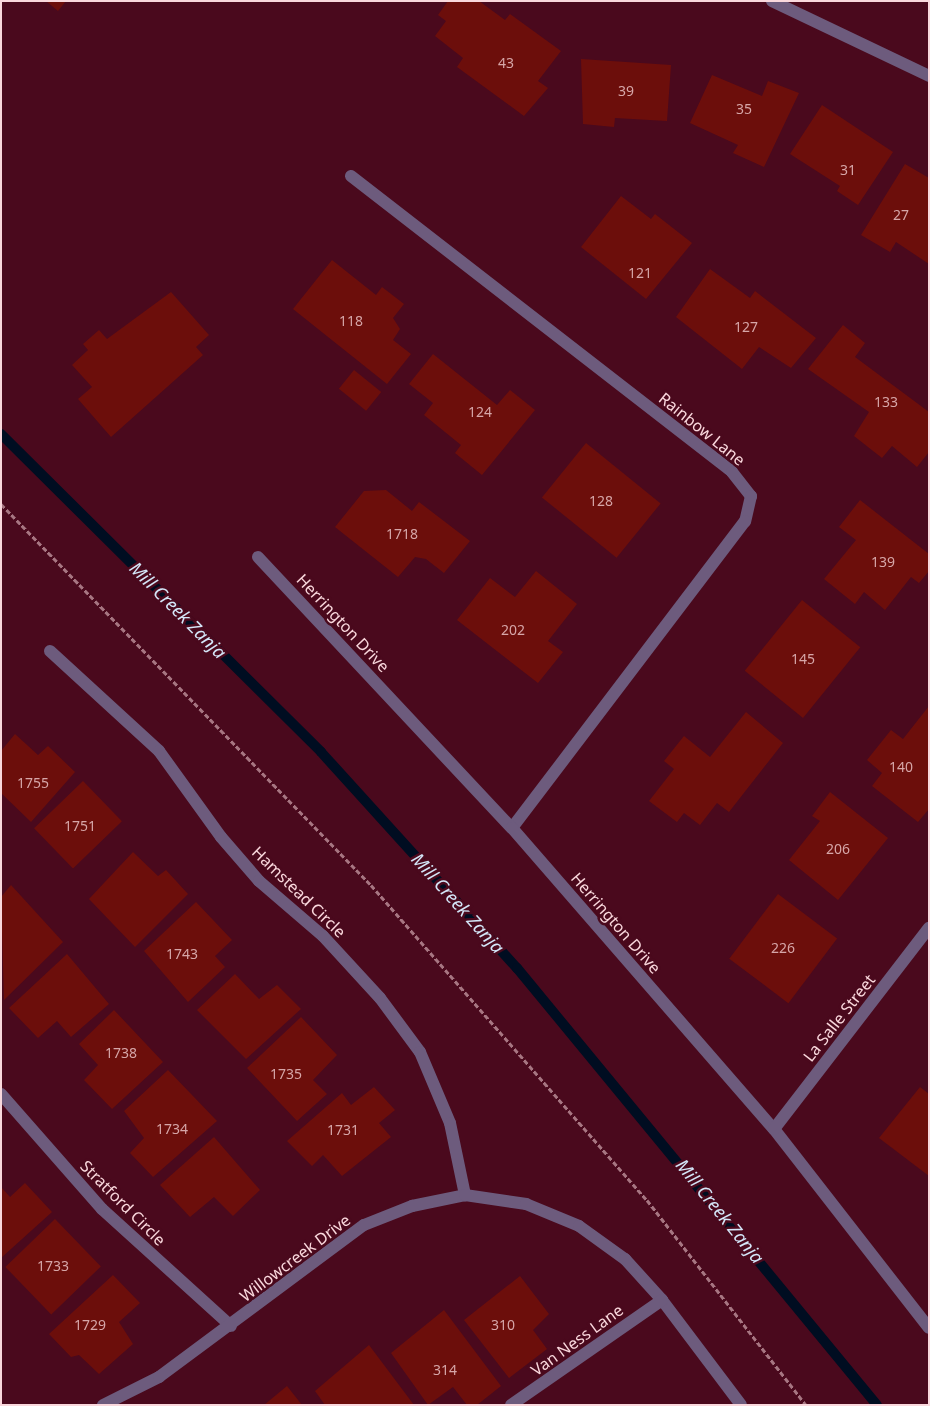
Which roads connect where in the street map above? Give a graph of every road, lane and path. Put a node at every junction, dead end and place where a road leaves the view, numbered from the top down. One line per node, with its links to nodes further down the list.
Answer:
1 (772, 1): 2 (street)
2 (929, 76)
3 (351, 176): 7 (street, Rainbow Lane)
4 (1, 504): 18 (path)
5 (258, 557): 7 (street, Herrington Drive)
6 (50, 651): 11 (street, Hamstead Circle)
7 (512, 828): 10 (street, Herrington Drive)
8 (929, 928): 10 (street, La Salle Street)
9 (1, 1094): 13 (street, Stratford Circle)
10 (774, 1129): 14 (street, Herrington Drive)
11 (465, 1195): 12 (street, Willowcreek Drive); 13 (street, Willowcreek Drive)
12 (662, 1300): 16 (street, Van Ness Lane); 17 (street, Willowcreek Drive)
13 (231, 1326): 15 (street, Willowcreek Drive)
14 (929, 1328)
15 (103, 1405)
16 (511, 1405)
17 (741, 1405)
18 (806, 1405)

